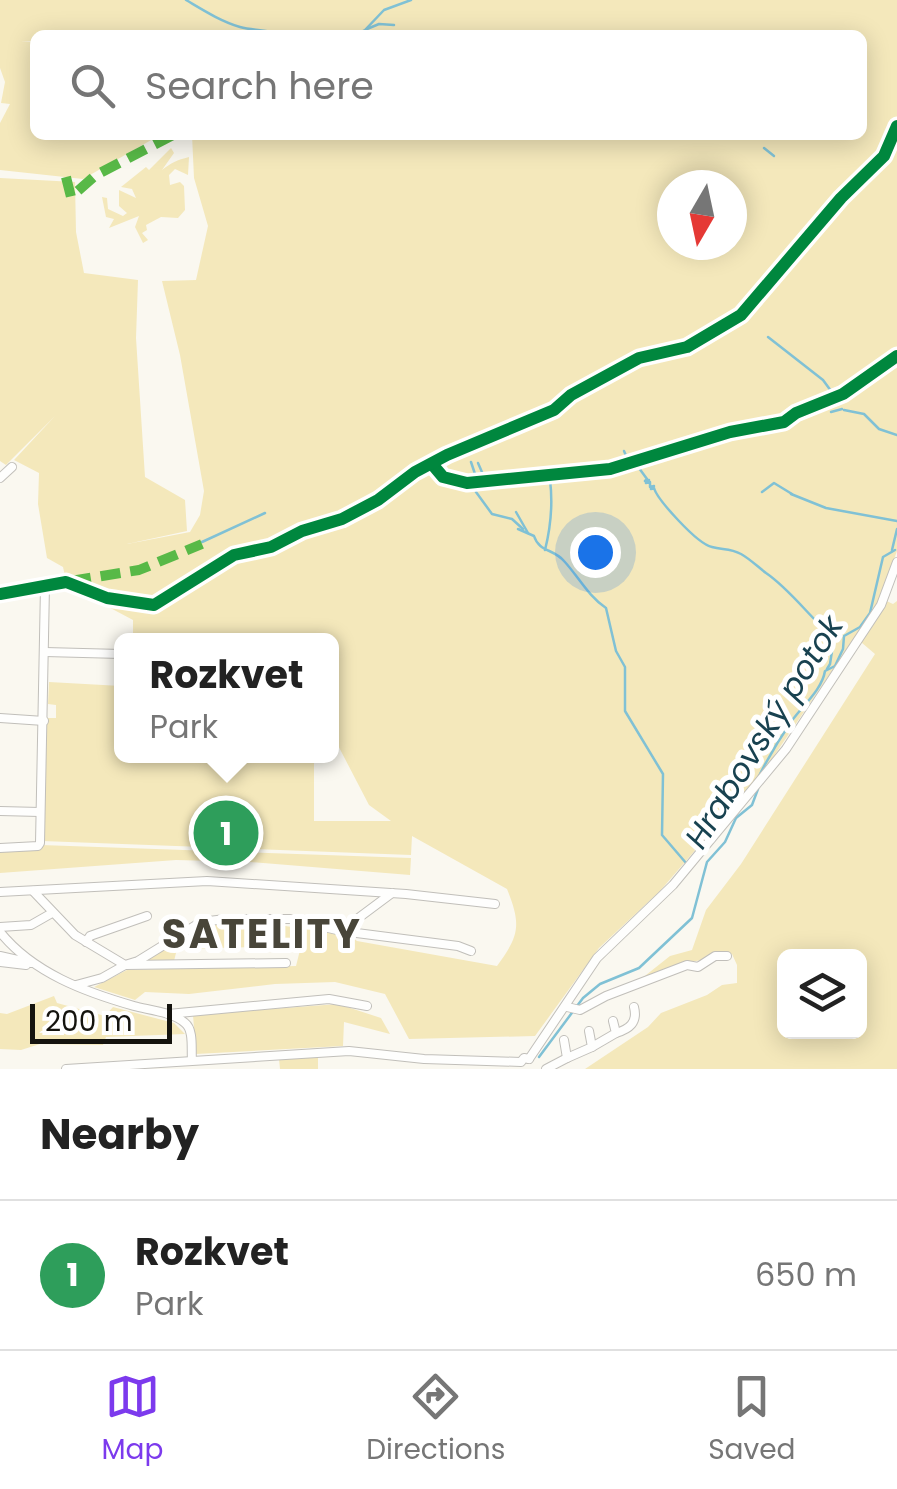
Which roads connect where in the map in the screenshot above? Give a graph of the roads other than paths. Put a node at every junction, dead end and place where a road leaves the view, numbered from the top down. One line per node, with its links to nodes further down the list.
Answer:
1 (12, 467): 2 (street)
2 (0, 478)
3 (897, 562): 30 (street)
4 (0, 594): 5 (street)
5 (45, 652): 6 (street); 8 (street)
6 (114, 654)
7 (0, 718): 8 (street)
8 (44, 721): 10 (street)
9 (0, 811): 10 (street)
10 (40, 812): 11 (street)
11 (0, 848)
12 (33, 891): 13 (street); 14 (street); 16 (street)
13 (0, 892)
14 (392, 894): 15 (street); 19 (street)
15 (496, 904)
16 (52, 913): 18 (street); 20 (street)
17 (147, 916): 20 (street)
18 (0, 930): 25 (street)
19 (341, 931): 21 (street); 26 (street)
20 (86, 942): 26 (street)
21 (471, 951)
22 (727, 956): 30 (street)
23 (0, 959): 25 (street)
24 (286, 964): 26 (street)
25 (35, 965): 27 (street)
26 (125, 966): 27 (street)
27 (76, 985): 31 (street)
28 (367, 1006): 31 (street)
29 (634, 1007): 34 (street)
30 (570, 1009): 41 (street)
31 (166, 1014): 39 (street)
32 (613, 1020): 34 (street)
33 (589, 1031): 36 (street)
34 (616, 1033): 36 (street)
35 (564, 1040): 38 (street)
36 (592, 1046): 38 (street)
37 (274, 1054): 40 (street); 41 (street); 46 (street)
38 (567, 1058): 47 (street)
39 (192, 1060): 40 (street); 42 (street)
40 (209, 1064)
41 (525, 1064): 47 (street)
42 (145, 1066): 43 (street)
43 (113, 1067): 44 (street)
44 (84, 1068): 45 (street)
45 (66, 1069)
46 (275, 1069)
47 (544, 1069)

